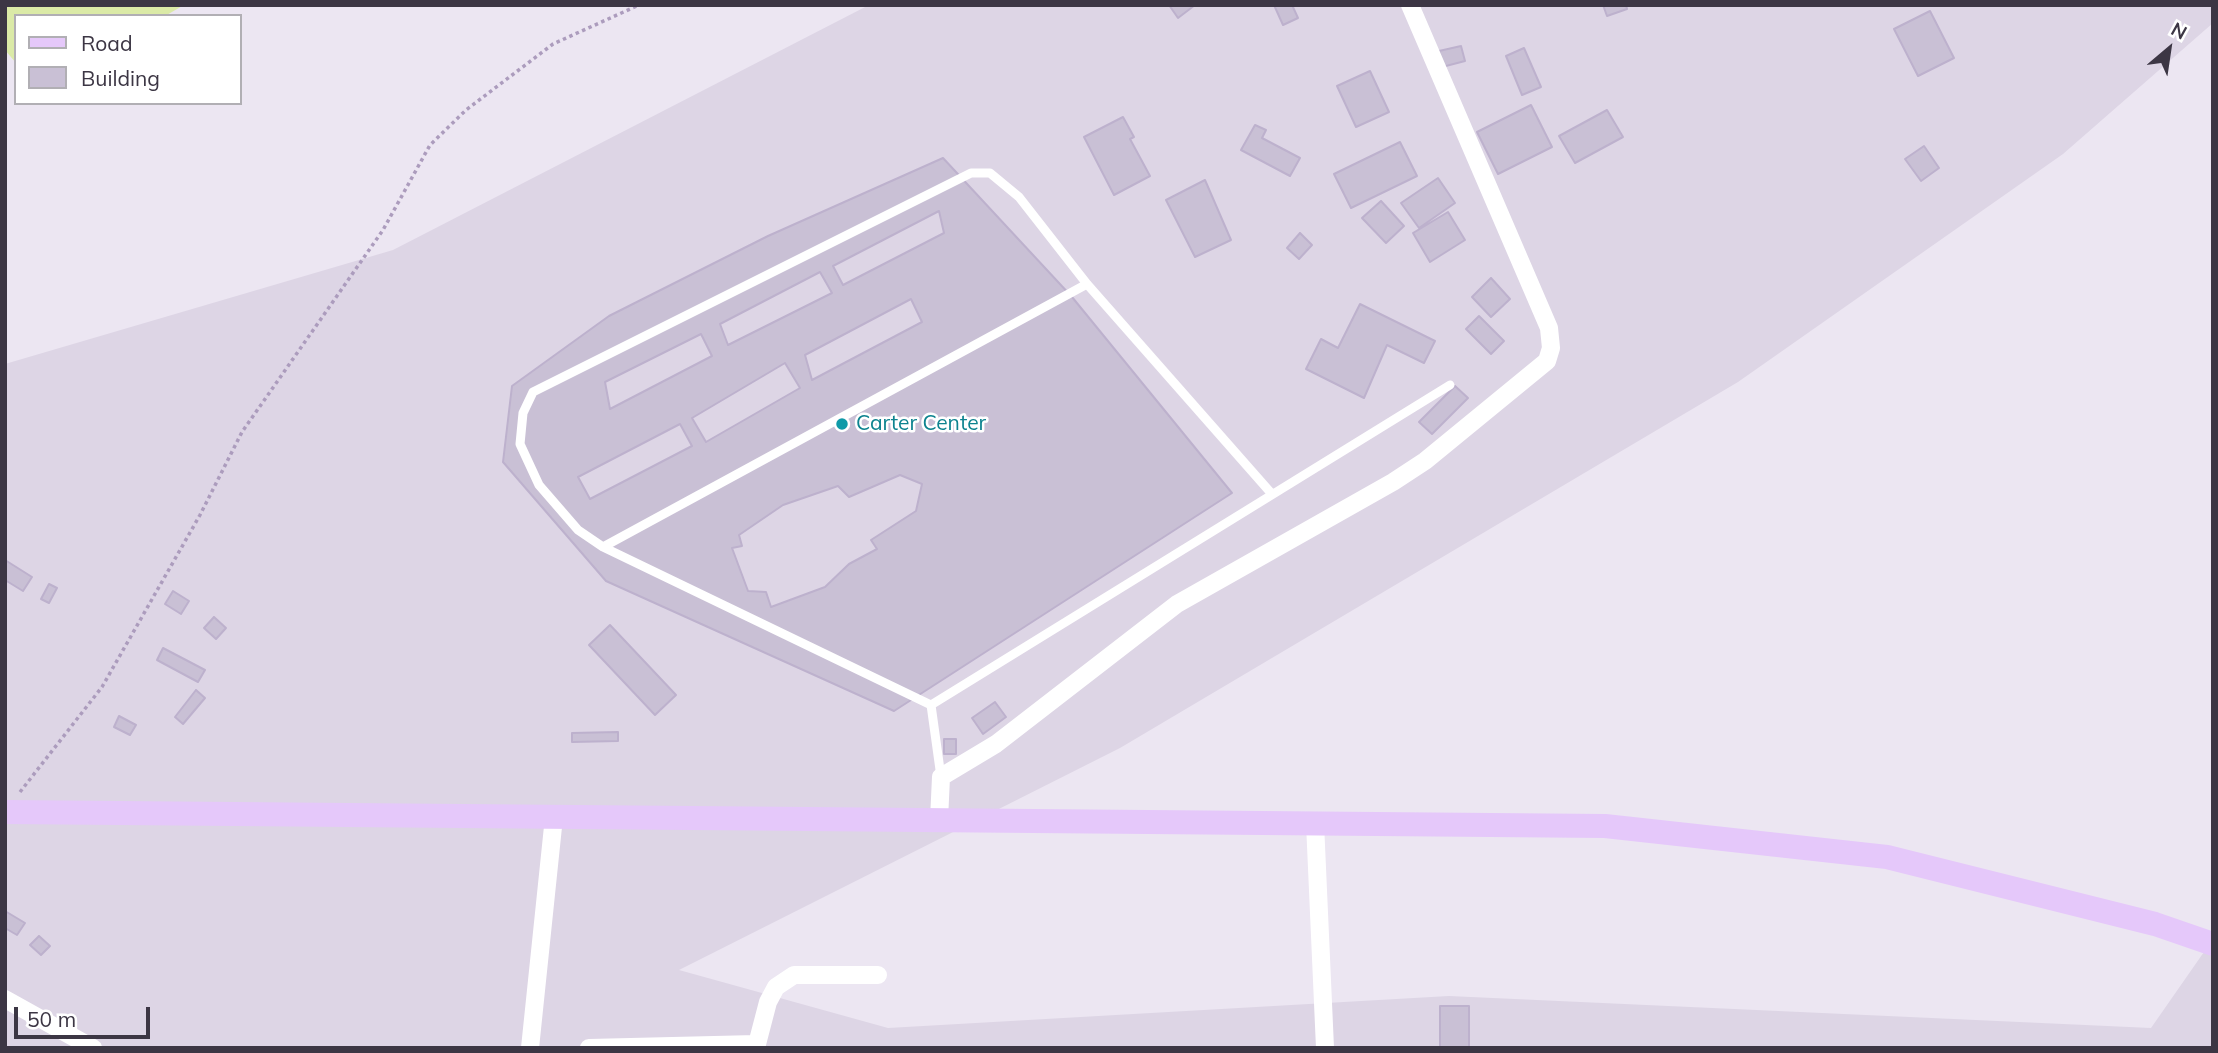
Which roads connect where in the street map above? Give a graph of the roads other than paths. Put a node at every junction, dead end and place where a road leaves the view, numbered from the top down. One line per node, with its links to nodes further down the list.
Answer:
1 (1410, 5): 7 (street)
2 (1087, 284): 4 (lane); 5 (lane); 5 (lane)
3 (1450, 385): 4 (lane)
4 (1270, 493): 6 (lane)
5 (603, 547): 6 (lane)
6 (931, 705): 7 (lane)
7 (941, 777): 10 (street)
8 (10, 806): 9 (main road)
9 (554, 817): 10 (main road); 17 (street)
10 (939, 820): 11 (main road)
11 (1315, 823): 12 (main road); 19 (street)
12 (2213, 944)
13 (878, 975): 15 (street)
14 (5, 999): 16 (street)
15 (756, 1046): 18 (street)
16 (93, 1048)
17 (530, 1048)
18 (589, 1048)
19 (1325, 1048)

